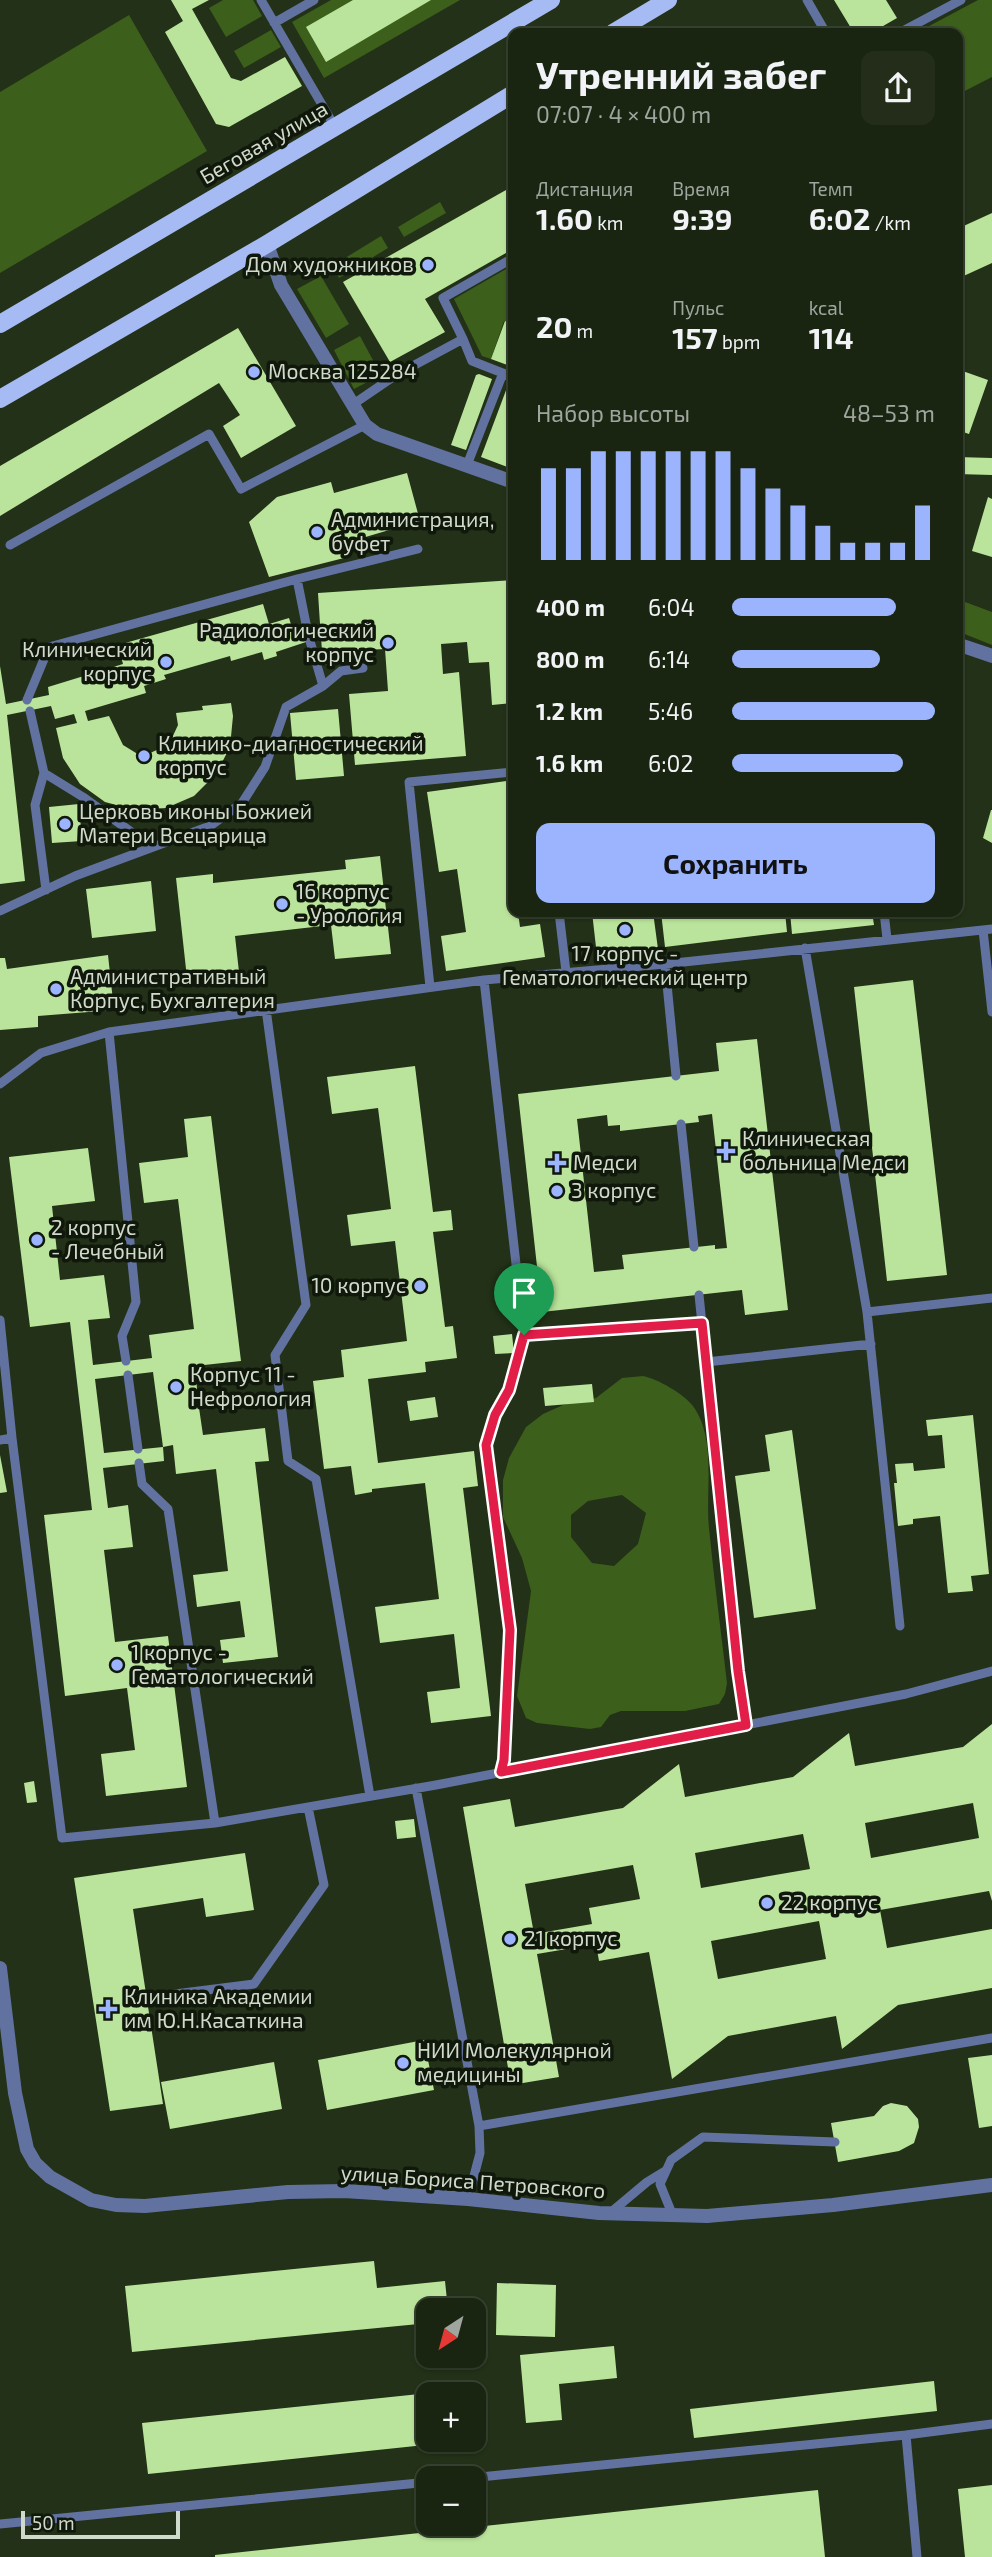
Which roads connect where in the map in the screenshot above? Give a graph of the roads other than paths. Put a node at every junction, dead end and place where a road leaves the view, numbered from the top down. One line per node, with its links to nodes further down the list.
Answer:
1 (261, 0): 7 (lane)
2 (314, 0): 7 (lane)
3 (551, 0): 12 (main road, Беговая улица)
4 (668, 0): 8 (main road)
5 (807, 0): 9 (lane)
6 (961, 0): 10 (lane)
7 (274, 23): 12 (lane)
8 (621, 28)
9 (823, 28)
10 (908, 28)
11 (508, 97): 13 (main road)
12 (335, 127): 15 (main road, Беговая улица)
13 (267, 244): 19 (main road); 20 (street)
14 (508, 261): 16 (lane)
15 (0, 324)
16 (463, 339): 17 (lane); 20 (lane)
17 (503, 373): 18 (lane); 22 (lane)
18 (508, 375)
19 (0, 399)
20 (352, 405): 21 (street)
21 (365, 425): 22 (street); 24 (lane)
22 (467, 466): 23 (street)
23 (508, 480)
24 (10, 545)
25 (418, 550): 26 (lane)
26 (296, 579): 27 (lane); 33 (lane)
27 (307, 629)
28 (310, 641): 32 (lane)
29 (963, 646): 30 (street)
30 (992, 656)
31 (363, 668): 32 (lane)
32 (323, 687): 37 (lane)
33 (27, 700)
34 (30, 711): 36 (lane)
35 (508, 772): 48 (lane)
36 (44, 773): 37 (lane); 38 (lane)
37 (152, 847): 38 (lane)
38 (46, 890): 39 (lane)
39 (0, 911)
40 (560, 917): 46 (lane)
41 (885, 917): 43 (lane)
42 (987, 929): 43 (lane); 50 (lane)
43 (887, 939): 44 (lane)
44 (806, 948): 45 (lane); 58 (lane)
45 (665, 964): 46 (lane); 52 (lane)
46 (566, 972): 47 (lane)
47 (484, 980): 48 (lane); 61 (lane)
48 (430, 986): 49 (lane)
49 (266, 1009): 51 (lane); 75 (lane)
50 (992, 1012)
51 (109, 1032): 53 (lane); 63 (lane)
52 (676, 1076)
53 (0, 1084)
54 (681, 1124): 55 (lane)
55 (694, 1247)
56 (699, 1295): 60 (lane)
57 (992, 1298): 58 (lane)
58 (867, 1312): 62 (lane)
59 (0, 1320): 66 (lane)
60 (702, 1323): 61 (lane); 64 (lane)
61 (524, 1335): 73 (lane)
62 (870, 1344): 64 (lane); 70 (lane)
63 (126, 1362)
64 (706, 1362): 72 (lane)
65 (128, 1375): 68 (lane)
66 (12, 1438): 67 (lane); 77 (lane)
67 (0, 1440)
68 (138, 1449)
69 (139, 1463): 77 (lane)
70 (900, 1626)
71 (992, 1671): 72 (lane)
72 (746, 1725): 73 (lane)
73 (501, 1772): 74 (lane)
74 (416, 1788): 75 (lane); 81 (lane)
75 (370, 1796): 76 (lane)
76 (307, 1807): 77 (lane); 79 (lane)
77 (215, 1824)
78 (0, 1968): 85 (street, улица Бориса Петровского)
79 (175, 1994)
80 (992, 2038): 81 (lane)
81 (479, 2126): 85 (lane)
82 (835, 2142): 83 (lane)
83 (667, 2170): 86 (lane); 87 (lane)
84 (992, 2185): 87 (street, улица Бориса Петровского)
85 (468, 2199): 86 (street, улица Бориса Петровского)
86 (609, 2214): 87 (street, улица Бориса Петровского)
87 (673, 2217)
88 (992, 2424): 89 (lane)
89 (906, 2435): 90 (lane); 93 (lane)
90 (486, 2476)
91 (416, 2483): 92 (lane)
92 (0, 2524)
93 (917, 2557)

